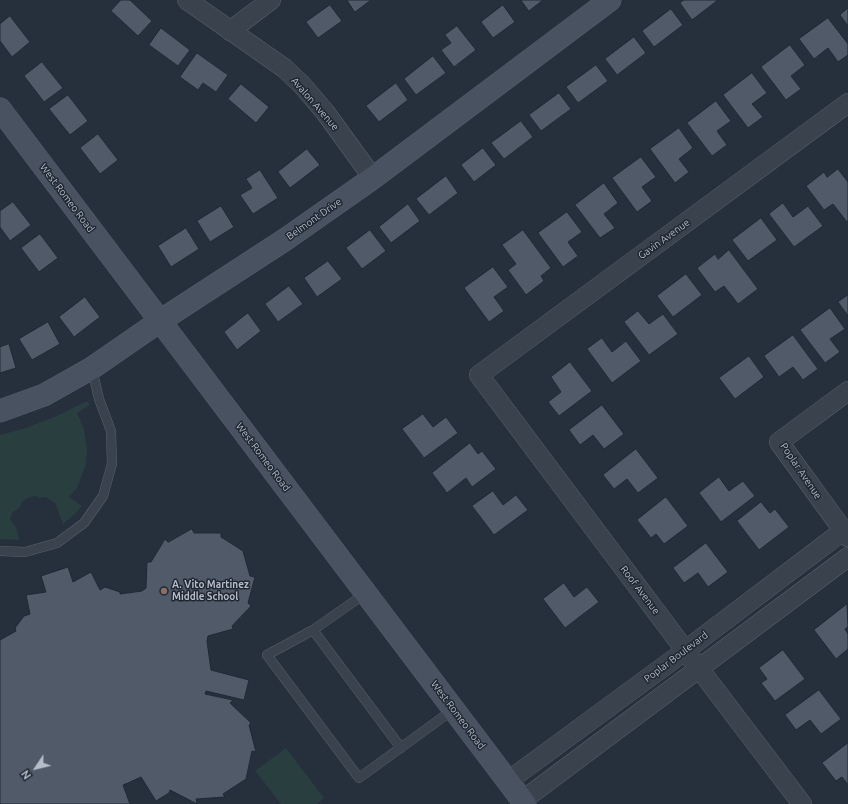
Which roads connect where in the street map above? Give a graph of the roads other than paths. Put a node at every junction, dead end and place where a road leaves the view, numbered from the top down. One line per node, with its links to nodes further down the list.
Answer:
1 (187, 0): 4 (street, Avalon Avenue)
2 (271, 0): 4 (street)
3 (610, 0): 7 (main road, Belmont Drive)
4 (230, 31): 7 (street, Avalon Avenue)
5 (848, 103): 10 (street, Gavin Avenue)
6 (0, 109): 8 (main road, West Romeo Road)
7 (373, 178): 8 (main road, Belmont Drive)
8 (160, 321): 9 (main road, Belmont Drive); 16 (main road, West Romeo Road)
9 (92, 368): 12 (main road, Belmont Drive); 14 (lane)
10 (479, 375): 18 (street, Roof Avenue)
11 (848, 391): 13 (street, Poplar Avenue)
12 (0, 411)
13 (846, 534): 18 (street, Poplar Boulevard)
14 (0, 551)
15 (848, 557): 19 (street)
16 (366, 593): 17 (lane); 20 (main road, West Romeo Road)
17 (313, 630): 21 (lane); 21 (lane)
18 (685, 650): 19 (street, Roof Avenue); 22 (street, Poplar Boulevard)
19 (699, 668): 23 (street); 24 (street, Roof Avenue)
20 (454, 709): 21 (lane); 22 (main road, West Romeo Road)
21 (401, 748)
22 (508, 781): 23 (main road, West Romeo Road)
23 (524, 802)
24 (802, 804)

